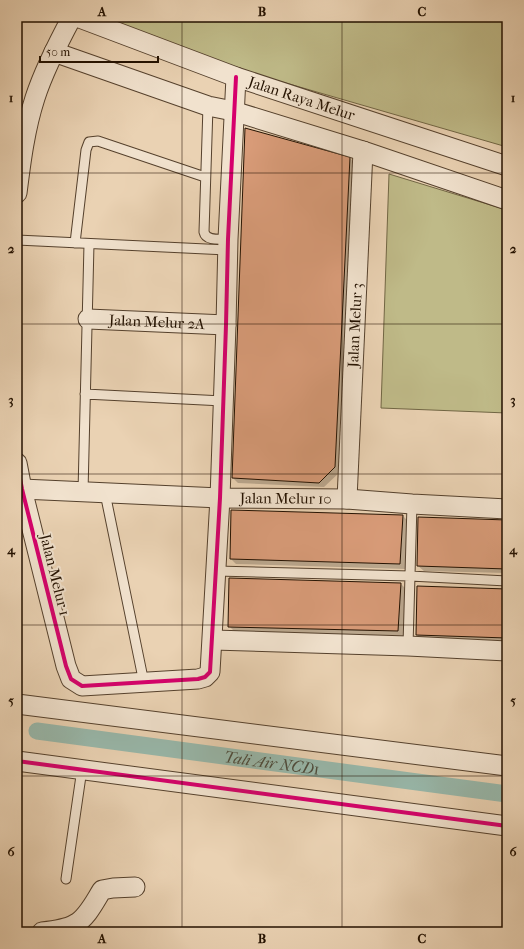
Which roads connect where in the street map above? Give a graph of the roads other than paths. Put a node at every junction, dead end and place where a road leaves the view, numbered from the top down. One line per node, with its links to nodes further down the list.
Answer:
1 (72, 17): 3 (street)
2 (77, 17): 4 (street, Jalan Raya Melur)
3 (54, 52): 5 (street); 10 (street)
4 (236, 77): 6 (street); 8 (street, Jalan Raya Melur)
5 (208, 106): 6 (street); 9 (lane)
6 (234, 111): 7 (street); 15 (street)
7 (362, 151): 11 (street); 25 (street, Jalan Melur 3)
8 (507, 166)
9 (205, 177): 13 (lane); 15 (lane)
10 (17, 193)
11 (507, 200)
12 (17, 240): 13 (lane)
13 (75, 243): 14 (lane)
14 (89, 244): 15 (lane); 16 (lane)
15 (227, 244): 17 (street)
16 (88, 319): 17 (street, Jalan Melur 2A); 18 (lane)
17 (226, 325): 19 (street)
18 (85, 394): 19 (lane); 22 (lane)
19 (223, 401): 24 (street)
20 (17, 463): 21 (street, Jalan Melur 1)
21 (19, 490): 22 (street, Jalan Melur 10); 34 (street, Jalan Melur 1)
22 (83, 492): 23 (street, Jalan Melur 10)
23 (105, 493): 24 (street, Jalan Melur 10); 34 (lane)
24 (220, 498): 25 (street, Jalan Melur 10); 28 (street)
25 (347, 498): 26 (street, Jalan Melur 10)
26 (412, 504): 27 (street, Jalan Melur 10); 29 (lane)
27 (507, 509)
28 (216, 571): 29 (lane); 31 (street)
29 (410, 576): 30 (lane); 32 (lane)
30 (507, 580)
31 (212, 640): 32 (street); 34 (street)
32 (408, 646): 33 (street)
33 (507, 651)
34 (144, 683)
35 (17, 704): 37 (street)
36 (17, 762): 38 (street)
37 (507, 766)
38 (82, 769): 39 (street); 40 (lane)
39 (507, 826)
40 (66, 879)
41 (135, 887): 42 (street)
42 (42, 932)

